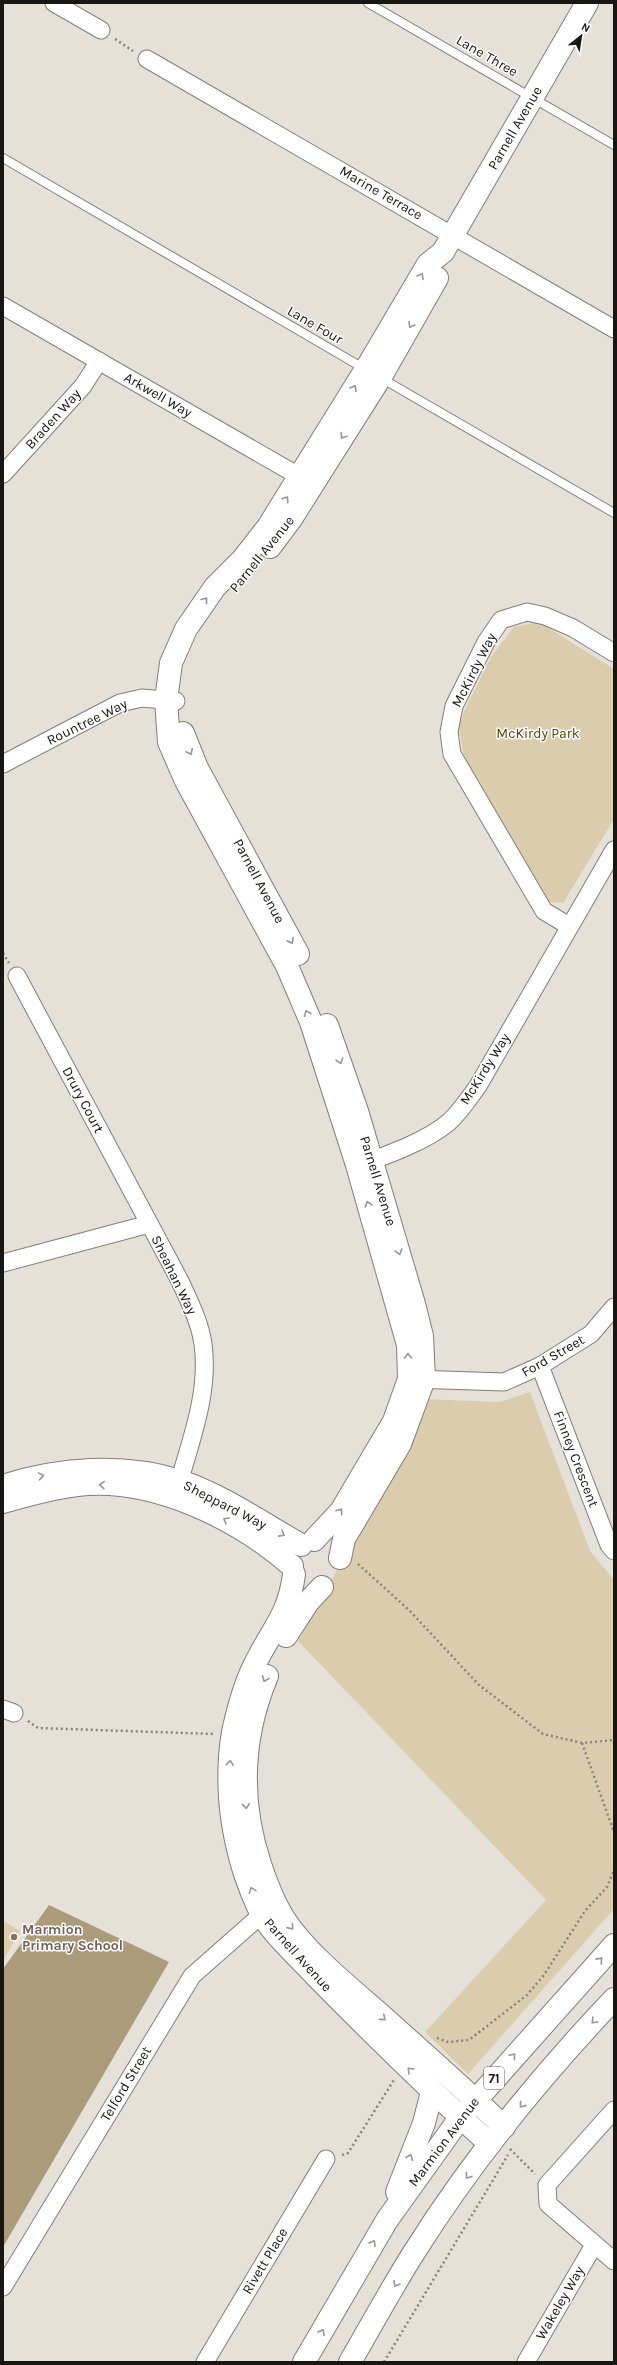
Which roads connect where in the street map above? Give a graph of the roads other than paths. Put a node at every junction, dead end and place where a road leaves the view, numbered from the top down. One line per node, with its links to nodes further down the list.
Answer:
1 (54, 3): 4 (street)
2 (368, 3): 6 (lane, Lane Three)
3 (586, 3): 6 (main road, Parnell Avenue)
4 (101, 30)
5 (147, 59): 9 (street, Marine Terrace)
6 (532, 98): 7 (lane, Lane Three); 9 (main road, Parnell Avenue)
7 (614, 145)
8 (3, 158): 13 (lane, Lane Four)
9 (448, 243): 11 (street, Marine Terrace); 13 (main road, Parnell Avenue)
10 (3, 306): 12 (street, Arkwell Way)
11 (614, 329)
12 (99, 361): 14 (street, Braden Way); 15 (street, Arkwell Way)
13 (373, 374): 15 (main road, Parnell Avenue); 16 (lane, Lane Four)
14 (3, 474)
15 (306, 481): 18 (main road, Parnell Avenue)
16 (614, 513)
17 (614, 653): 21 (street, McKirdy Way)
18 (171, 701): 19 (street, Rountree Way); 23 (main road, Parnell Avenue)
19 (3, 764)
20 (614, 850): 21 (street, McKirdy Way)
21 (569, 926): 23 (street, McKirdy Way)
22 (17, 976): 24 (street, Drury Court)
23 (365, 1163): 28 (main road, Parnell Avenue)
24 (149, 1224): 25 (street, Sheahan Way); 30 (street, Sheahan Way)
25 (3, 1263)
26 (614, 1307): 27 (street, Ford Street)
27 (540, 1366): 28 (street, Ford Street); 33 (street, Finney Crescent)
28 (416, 1379): 32 (main road, Parnell Avenue, one-way to 28); 34 (main road, Parnell Avenue)
29 (3, 1486): 30 (main road, Sheppard Way, one-way to 30)
30 (177, 1489): 31 (main road, Sheppard Way, one-way to 31); 32 (main road, Sheppard Way, one-way to 32); 35 (main road, Sheppard Way, one-way to 30)
31 (3, 1502)
32 (308, 1542): 34 (main road); 35 (main road, Parnell Avenue)
33 (614, 1551)
34 (350, 1559): 36 (main road, Parnell Avenue)
35 (293, 1570): 36 (main road); 37 (main road, Parnell Avenue, one-way to 35)
36 (322, 1587): 37 (main road, Parnell Avenue, one-way to 37)
37 (269, 1910): 40 (main road, Parnell Avenue, one-way to 37); 41 (main road, Parnell Avenue, one-way to 41); 50 (street, Telford Street)
38 (614, 1945): 41 (main road, Marmion Avenue / 71, one-way to 38)
39 (614, 1999): 44 (main road, one-way to 44)
40 (432, 2092): 43 (main road, Parnell Avenue); 47 (main road, one-way to 40)
41 (475, 2099): 43 (main road, Marmion Avenue / 71); 44 (main road, Parnell Avenue)
42 (614, 2110): 48 (street)
43 (460, 2118): 45 (main road, Parnell Avenue); 47 (main road, Marmion Avenue / 71)
44 (509, 2136): 45 (main road)
45 (500, 2148): 53 (main road, one-way to 53)
46 (326, 2159): 51 (street, Rivett Place)
47 (387, 2220): 52 (main road, Marmion Avenue / 71, one-way to 47)
48 (594, 2245): 49 (street); 54 (street, Wakeley Way)
49 (614, 2261)
50 (3, 2287)
51 (205, 2362)
52 (304, 2362)
53 (350, 2362)
54 (526, 2362)

